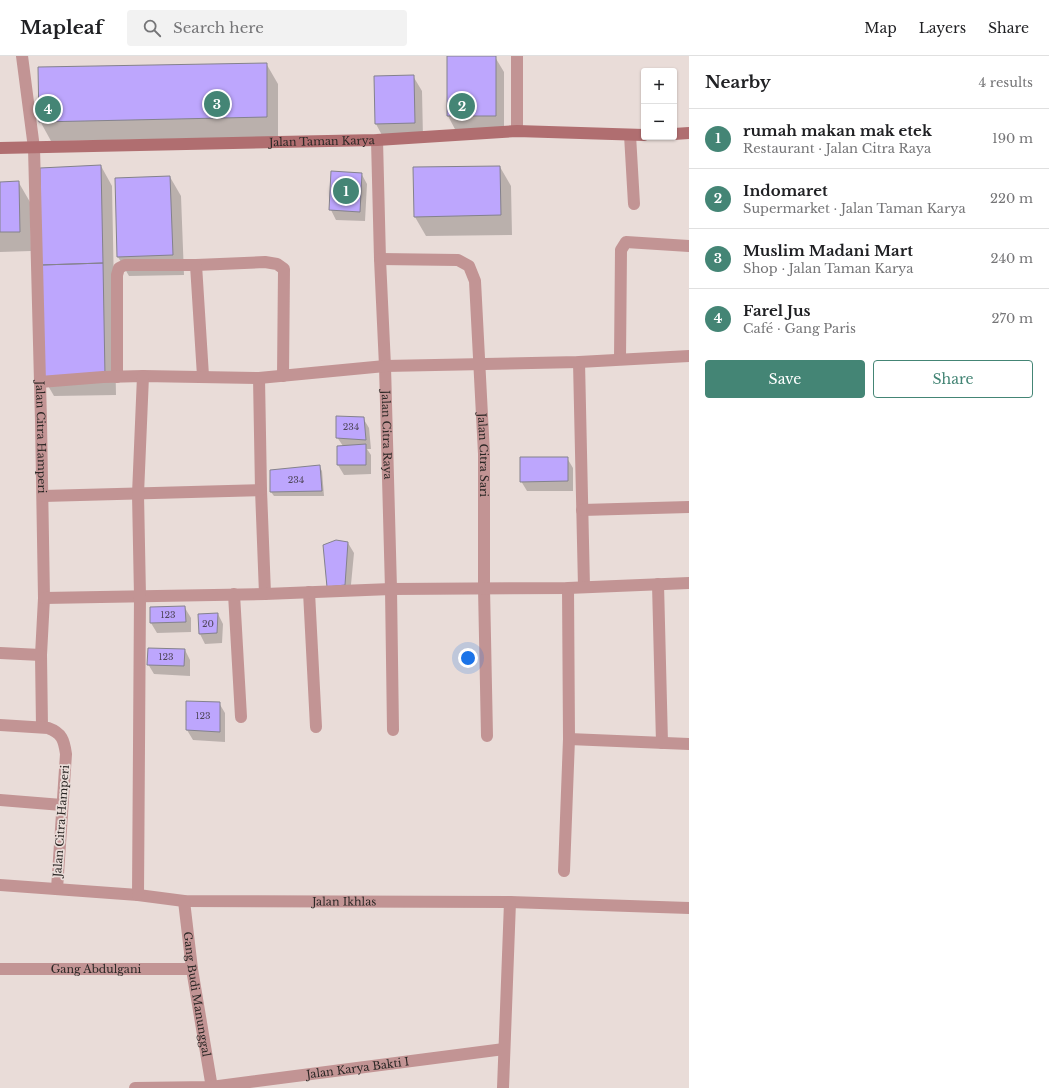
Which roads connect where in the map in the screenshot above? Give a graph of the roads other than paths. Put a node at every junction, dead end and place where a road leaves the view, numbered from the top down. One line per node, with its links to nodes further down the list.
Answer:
1 (22, 56): 10 (street, Jalan Citra Hamperi)
2 (517, 56): 3 (street)
3 (517, 131): 6 (street, Jalan Taman Karya); 8 (street, Jalan Taman Karya)
4 (677, 134): 5 (street)
5 (689, 134)
6 (630, 135): 7 (street, Jalan Taman Karya); 11 (street)
7 (641, 135)
8 (377, 140): 10 (street, Jalan Taman Karya); 13 (street, Jalan Citra Raya)
9 (0, 148): 10 (street, Jalan Taman Karya)
10 (34, 148): 25 (street, Jalan Citra Hamperi)
11 (634, 204)
12 (689, 246): 16 (street)
13 (380, 259): 18 (street, Jalan Citra Sari); 19 (street, Jalan Citra Raya)
14 (196, 265): 21 (street); 22 (street); 23 (street)
15 (689, 356): 16 (street)
16 (620, 359): 17 (street)
17 (579, 362): 18 (street); 30 (street)
18 (480, 364): 19 (street); 34 (street, Jalan Citra Sari)
19 (385, 366): 22 (street); 36 (street, Jalan Citra Raya)
20 (143, 376): 21 (street); 23 (street); 27 (street)
21 (203, 376): 24 (street)
22 (282, 376): 24 (street)
23 (117, 377): 25 (street)
24 (260, 378): 26 (street)
25 (40, 382): 28 (street, Jalan Citra Hamperi)
26 (261, 490): 27 (street); 39 (street)
27 (138, 494): 28 (street); 40 (street)
28 (43, 496): 41 (street, Jalan Citra Hamperi)
29 (689, 507): 30 (street)
30 (582, 510): 33 (street)
31 (689, 583): 32 (street)
32 (658, 584): 33 (street); 51 (street)
33 (584, 587): 35 (street)
34 (484, 588): 35 (street); 36 (street); 49 (street, Jalan Citra Sari)
35 (568, 588): 50 (street)
36 (391, 589): 37 (street); 48 (street, Jalan Citra Raya)
37 (309, 592): 39 (street); 47 (street)
38 (234, 594): 39 (street); 40 (street); 44 (street)
39 (265, 594)
40 (140, 596): 41 (street); 58 (street)
41 (44, 598): 43 (street, Jalan Citra Hamperi)
42 (0, 654): 43 (street)
43 (40, 655): 46 (street, Jalan Citra Hamperi)
44 (241, 716)
45 (0, 724): 46 (street, Jalan Citra Hamperi)
46 (42, 727): 54 (street, Jalan Citra Hamperi)
47 (316, 727)
48 (393, 730)
49 (487, 736)
50 (569, 739): 51 (street); 55 (street)
51 (662, 743): 52 (street)
52 (689, 744)
53 (0, 800): 54 (street)
54 (62, 805): 57 (street, Jalan Citra Hamperi)
55 (564, 871)
56 (0, 884): 57 (street, Jalan Ikhlas)
57 (57, 889): 58 (street, Jalan Ikhlas)
58 (138, 895): 59 (street, Jalan Ikhlas)
59 (184, 901): 60 (street, Jalan Ikhlas); 63 (street, Gang Budi Manunggal)
60 (510, 902): 61 (street, Jalan Ikhlas); 64 (street)
61 (689, 908)
62 (0, 969): 63 (street, Gang Abdulgani)
63 (192, 969): 65 (street, Gang Budi Manunggal)
64 (504, 1049): 65 (street, Jalan Karya Bakti I); 67 (street)
65 (212, 1087): 66 (street, Jalan Karya Bakti I)
66 (135, 1088)
67 (503, 1088)

